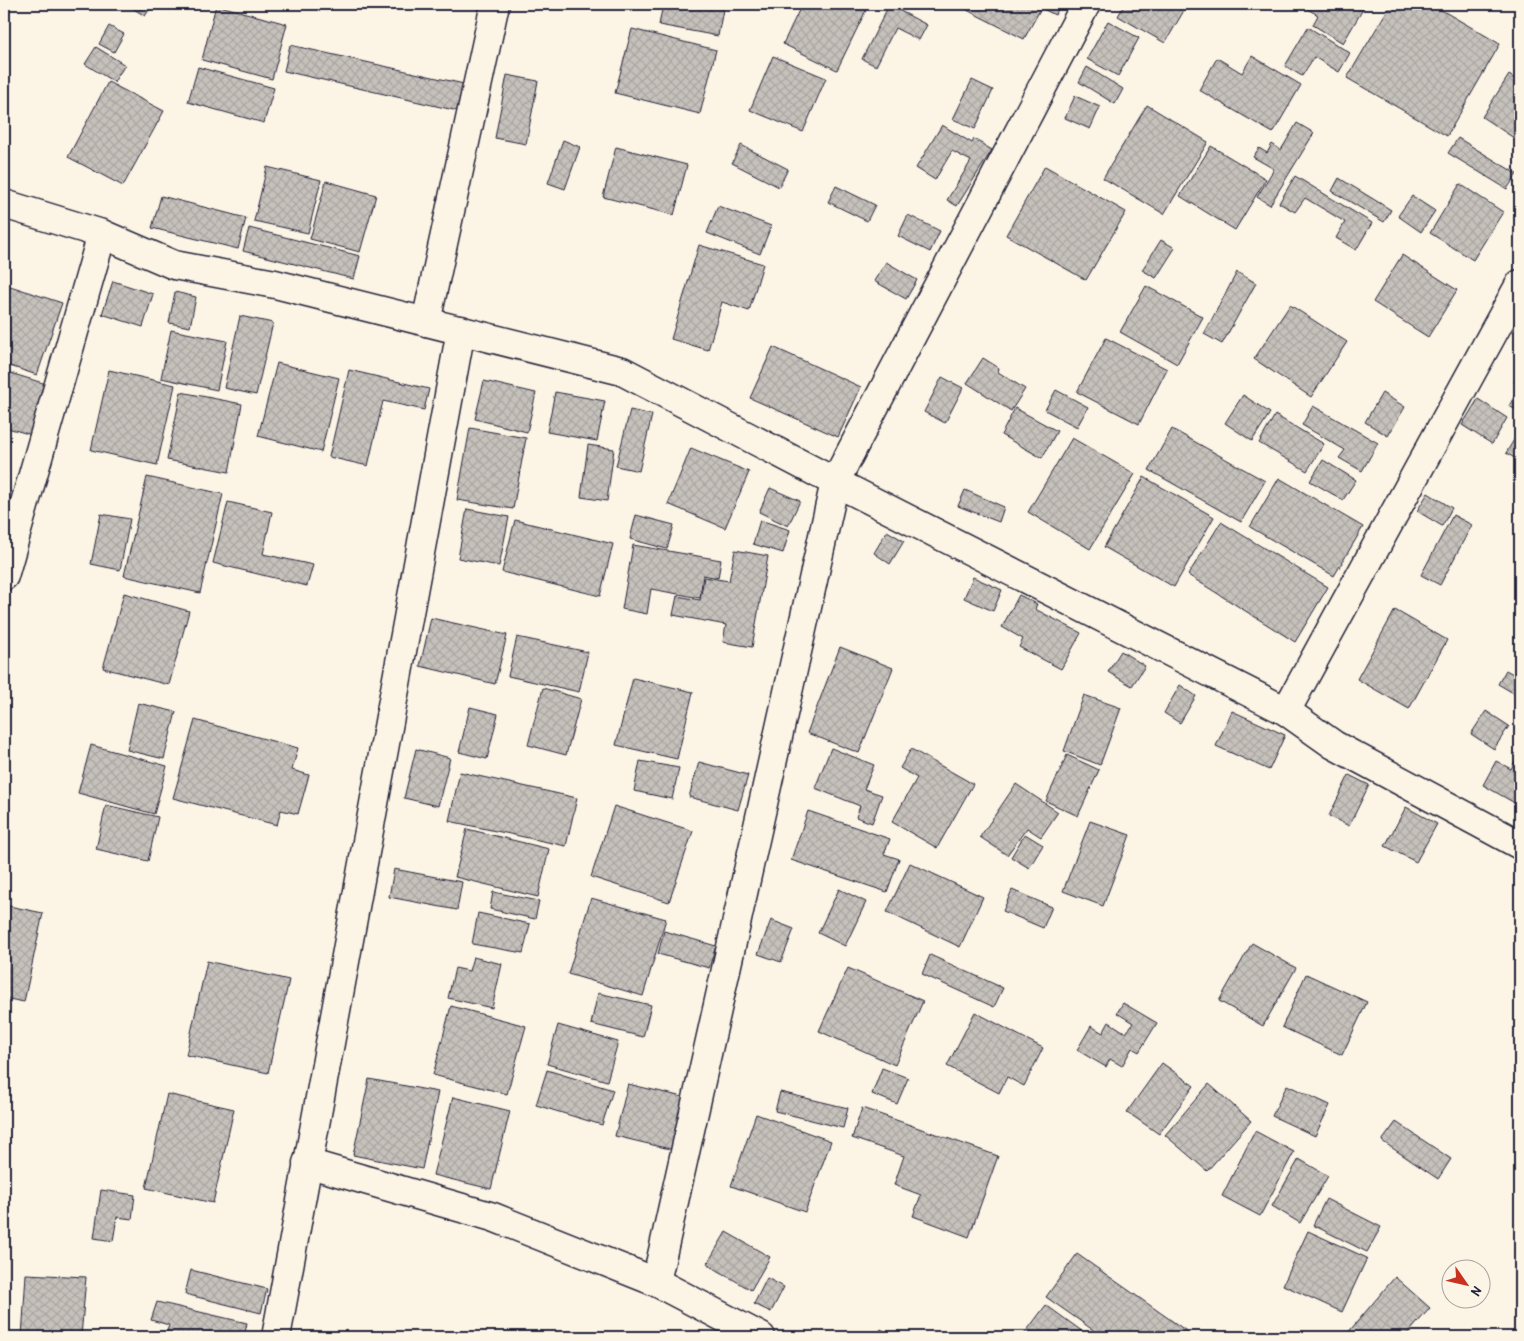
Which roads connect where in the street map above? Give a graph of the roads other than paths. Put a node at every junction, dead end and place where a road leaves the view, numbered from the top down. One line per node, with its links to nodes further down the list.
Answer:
1 (495, 4): 6 (street)
2 (1086, 4): 8 (street)
3 (4, 204): 4 (street)
4 (102, 234): 6 (street); 9 (street)
5 (1520, 284): 10 (street)
6 (426, 322): 7 (street)
7 (461, 330): 8 (street); 12 (street)
8 (835, 482): 10 (street); 13 (street)
9 (4, 576)
10 (1286, 711): 11 (street)
11 (1520, 845)
12 (307, 1163): 13 (street); 14 (street)
13 (656, 1282): 15 (street)
14 (276, 1337)
15 (761, 1337)

